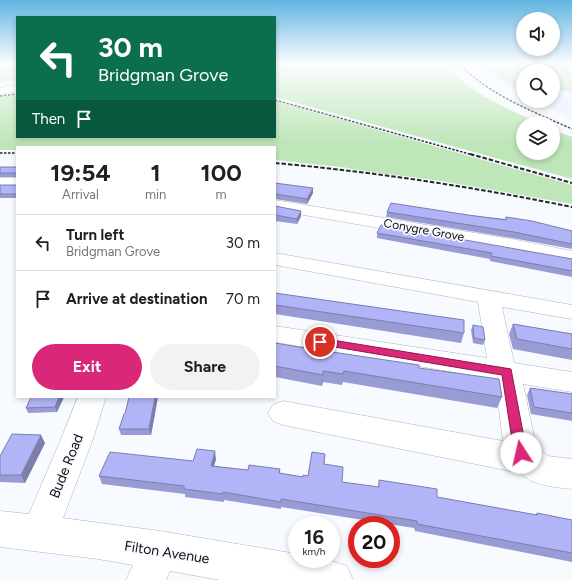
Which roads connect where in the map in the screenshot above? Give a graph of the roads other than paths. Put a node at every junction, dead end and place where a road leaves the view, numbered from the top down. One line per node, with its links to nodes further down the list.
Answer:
1 (0, 183): 2 (street)
2 (16, 183)
3 (276, 205): 4 (street, Conygre Grove)
4 (572, 257)
5 (276, 259): 6 (street)
6 (489, 298): 7 (street); 9 (street)
7 (572, 312)
8 (276, 334): 9 (street)
9 (504, 371): 10 (street); 13 (street)
10 (572, 382)
11 (92, 398): 16 (street, Bude Road)
12 (283, 413): 13 (street)
13 (527, 460): 14 (street)
14 (572, 474)
15 (0, 529): 16 (street, Filton Avenue)
16 (38, 533): 17 (street, Filton Avenue)
17 (153, 565): 18 (street, Filton Avenue)
18 (333, 580)

